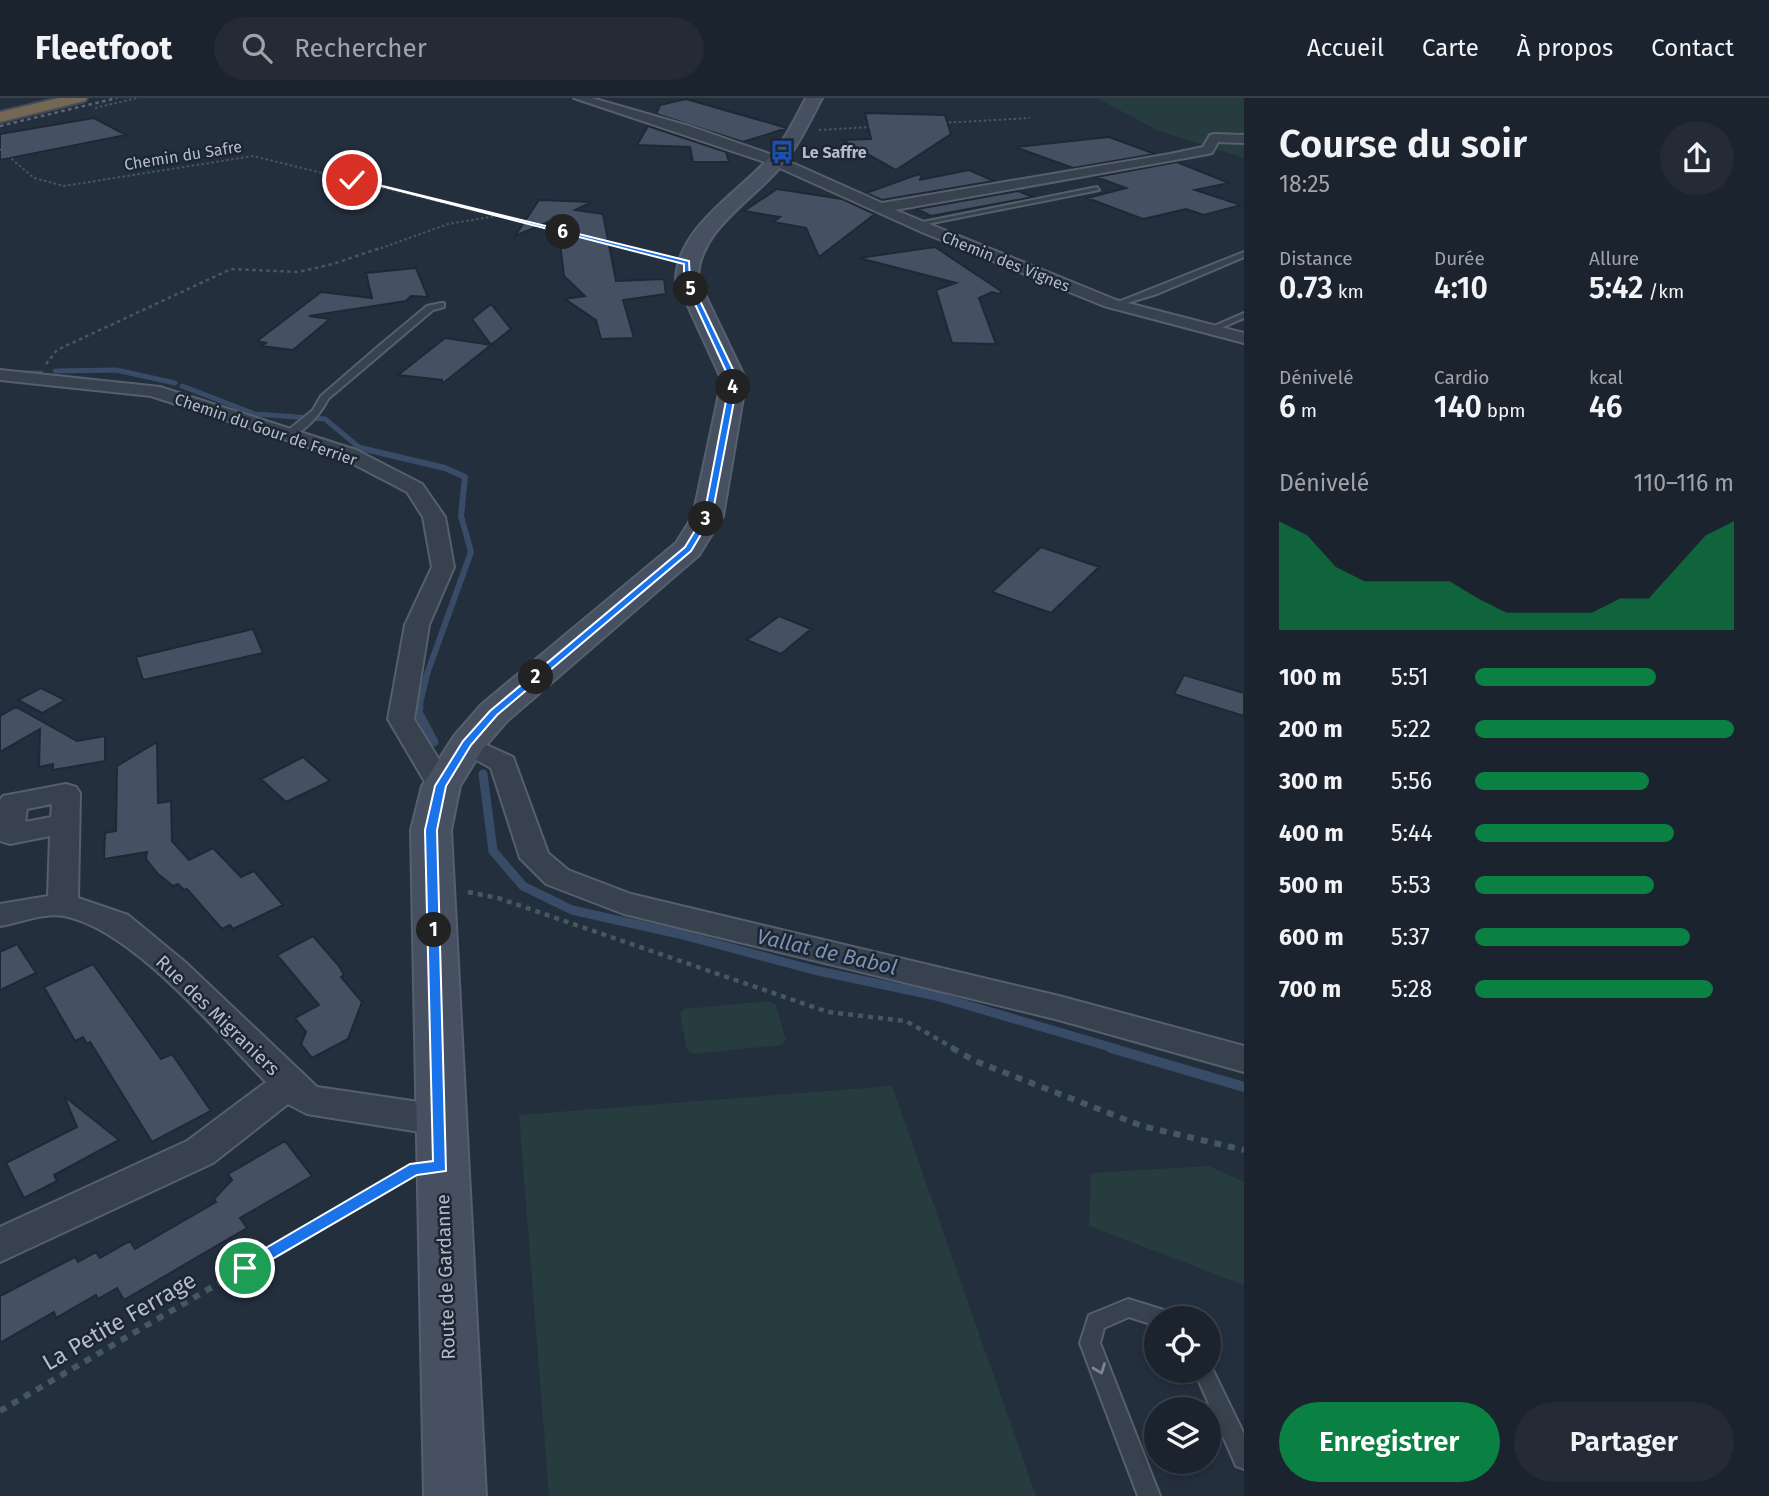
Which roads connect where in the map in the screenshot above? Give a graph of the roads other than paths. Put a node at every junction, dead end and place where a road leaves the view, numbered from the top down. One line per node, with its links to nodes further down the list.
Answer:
1 (49, 98): 5 (highway)
2 (79, 98): 6 (highway)
3 (580, 98): 8 (street, Chemin des Vignes)
4 (814, 98): 8 (street)
5 (0, 108)
6 (0, 117)
7 (1244, 139): 10 (street)
8 (776, 161): 10 (street, Chemin des Vignes); 20 (street, Route de Gardanne)
9 (1097, 189): 11 (lane)
10 (880, 208): 11 (street, Chemin des Vignes)
11 (917, 224): 13 (street, Chemin des Vignes)
12 (1244, 254): 13 (lane)
13 (1117, 304): 16 (street, Chemin des Vignes)
14 (441, 305): 19 (lane)
15 (1244, 315): 16 (lane)
16 (1211, 329): 17 (street, Chemin des Vignes)
17 (1244, 338)
18 (0, 375): 19 (street, Chemin du Gour de Ferrier)
19 (297, 428): 21 (street, Chemin du Gour de Ferrier)
20 (467, 744): 21 (street, Route de Gardanne); 25 (street)
21 (441, 786): 27 (street, Route de Gardanne)
22 (65, 824): 23 (street)
23 (63, 904): 24 (street, Rue des Migraniers); 26 (street, Rue des Migraniers)
24 (0, 915)
25 (1244, 1059)
26 (289, 1083): 27 (street, Rue des Migraniers); 28 (street)
27 (440, 1143): 32 (street, Route de Gardanne)
28 (0, 1245)
29 (1144, 1313): 33 (lane, one-way to 33)
30 (1210, 1383): 31 (lane)
31 (1244, 1458)
32 (454, 1496)
33 (1149, 1496)

